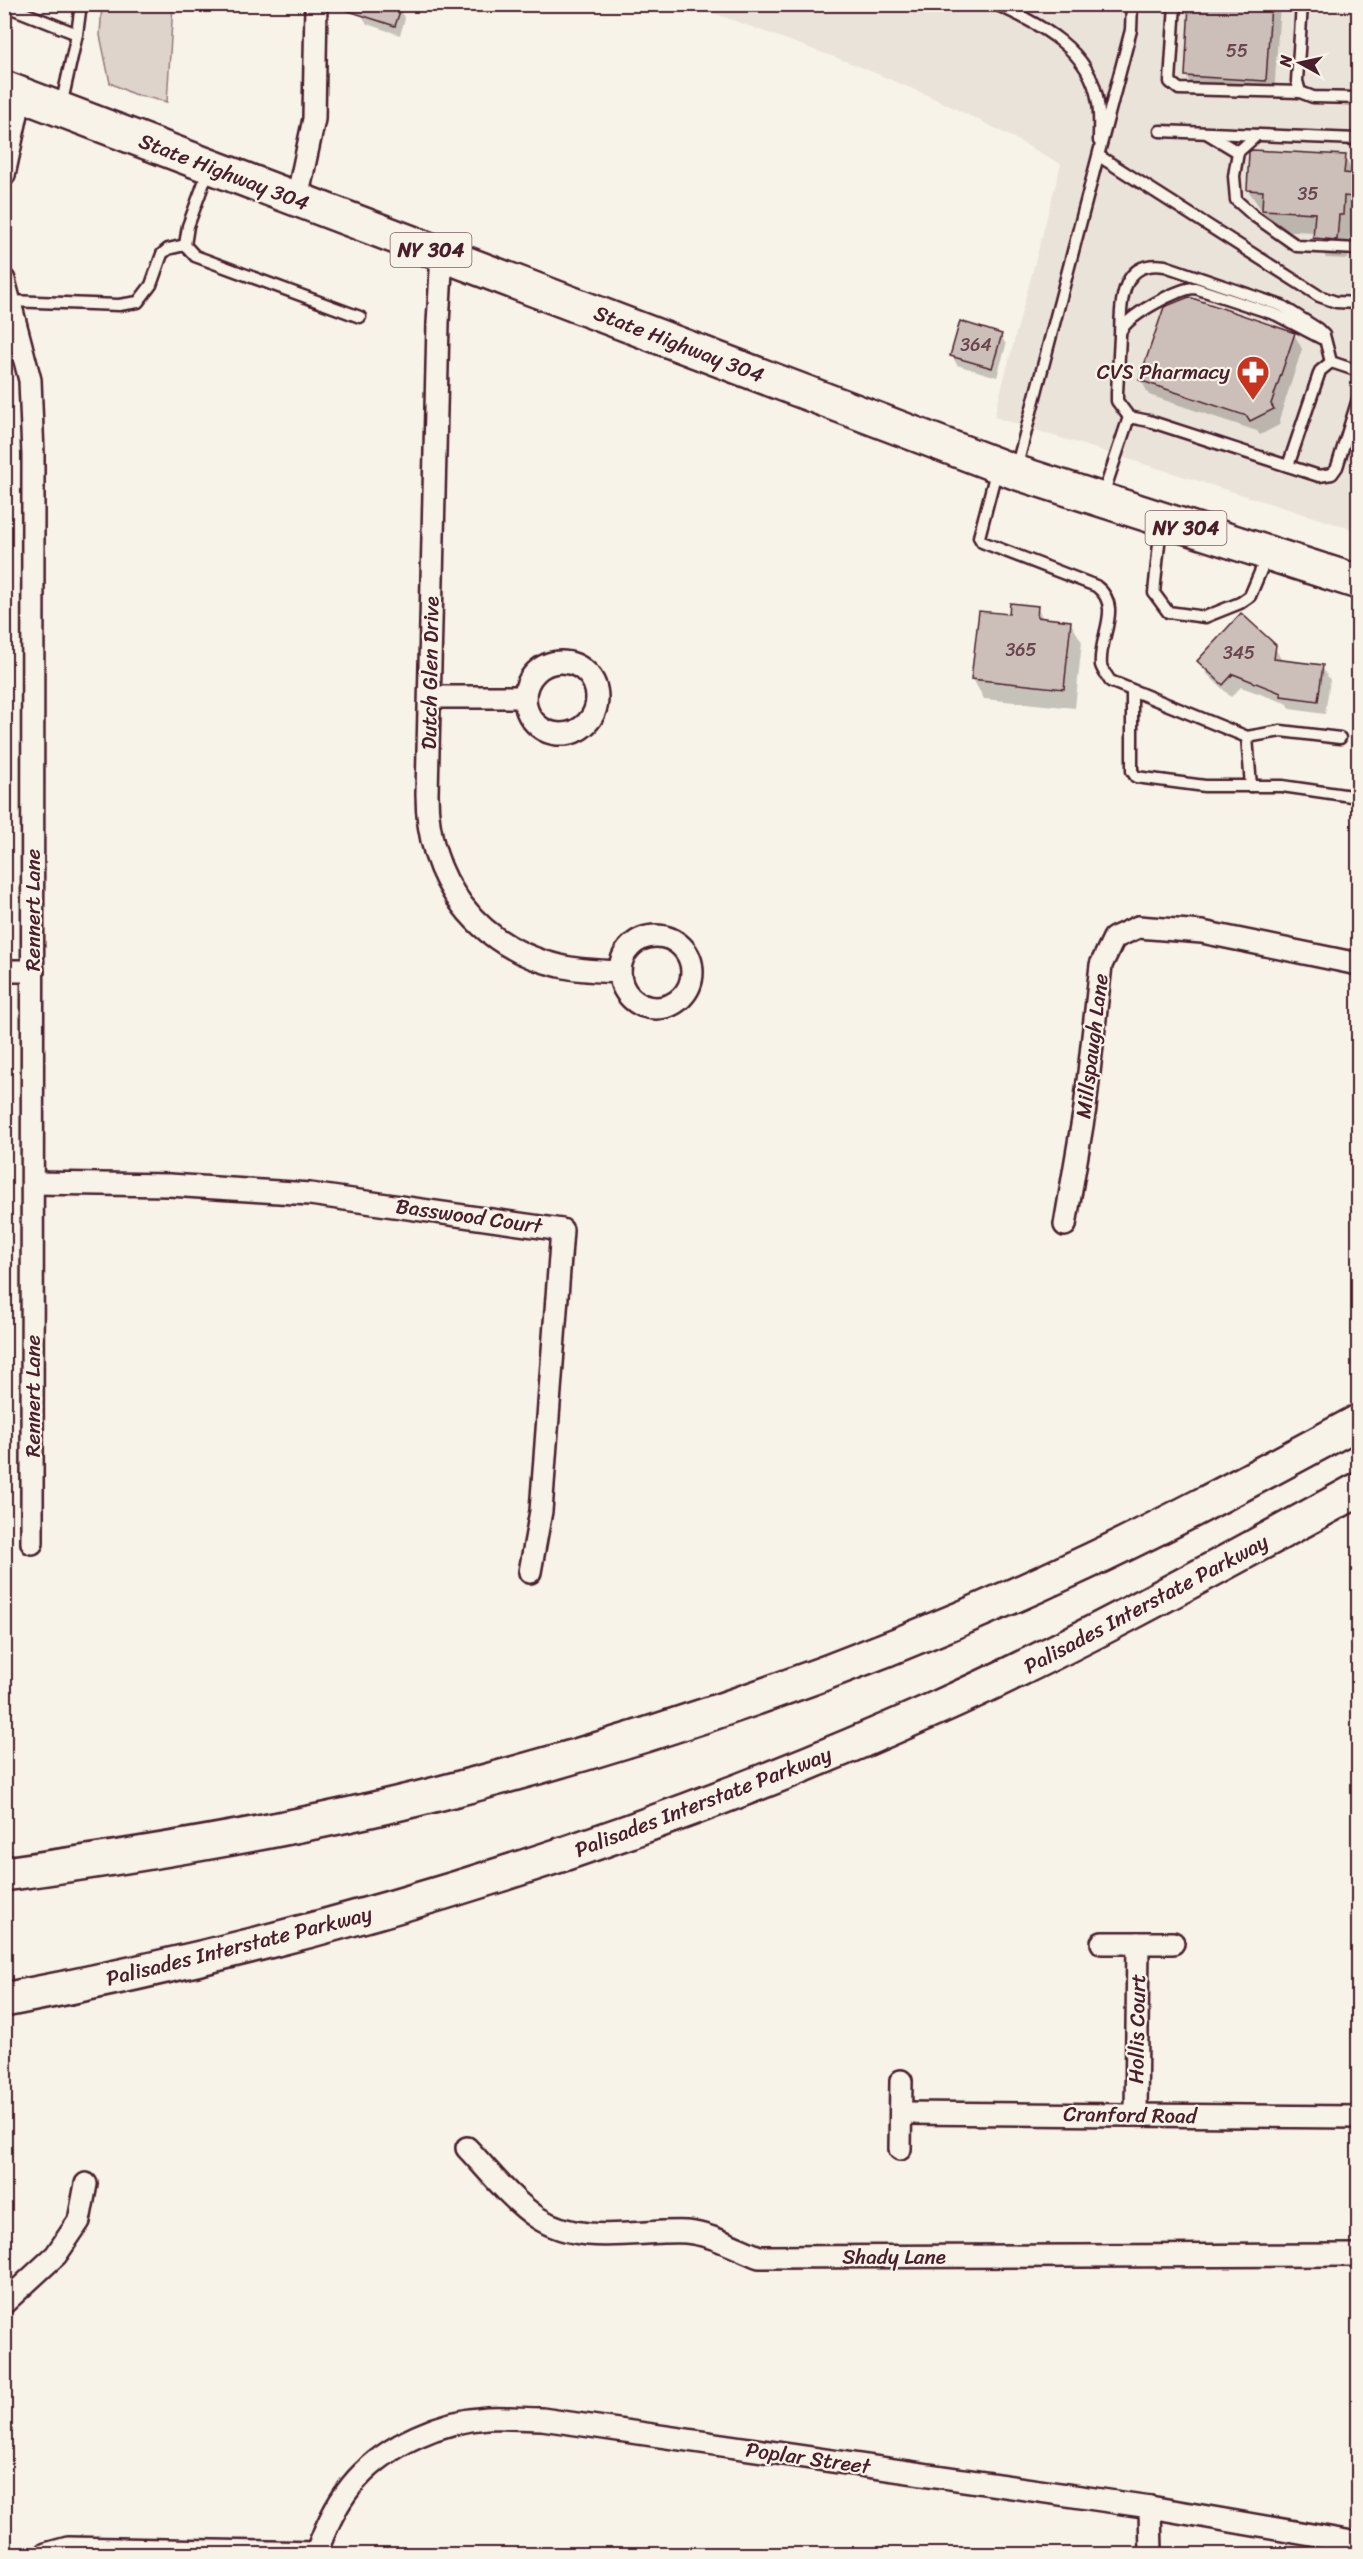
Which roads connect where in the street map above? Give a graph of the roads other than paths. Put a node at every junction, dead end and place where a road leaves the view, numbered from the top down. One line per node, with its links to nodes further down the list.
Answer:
1 (81, 4): 8 (lane)
2 (316, 4): 21 (street)
3 (994, 4): 18 (lane)
4 (1132, 4): 18 (lane)
5 (1175, 4): 10 (lane)
6 (1302, 4): 10 (lane)
7 (4, 5): 8 (lane)
8 (77, 34): 12 (lane)
9 (13, 92): 12 (main road, State Highway 304 / NY 304); 20 (street)
10 (1300, 92): 11 (lane)
11 (1359, 98)
12 (61, 110): 19 (main road, State Highway 304 / NY 304)
13 (1160, 131): 14 (lane)
14 (1206, 133): 15 (lane); 17 (lane)
15 (1257, 135): 16 (lane); 17 (lane)
16 (1359, 139)
17 (1238, 152): 23 (lane)
18 (1099, 156): 27 (lane); 36 (lane)
19 (210, 166): 21 (main road, State Highway 304 / NY 304); 22 (lane)
20 (4, 175)
21 (297, 199): 24 (main road, State Highway 304 / NY 304)
22 (185, 245): 26 (lane); 28 (lane)
23 (1359, 249)
24 (442, 254): 36 (main road, State Highway 304 / NY 304); 42 (street, Dutch Glen Drive)
25 (4, 280): 26 (street, Rennert Lane)
26 (9, 302): 50 (street, Rennert Lane)
27 (1359, 303)
28 (360, 317)
29 (1120, 336): 30 (lane); 30 (lane); 34 (lane)
30 (1329, 350): 31 (lane)
31 (1330, 362): 32 (lane); 35 (lane)
32 (1359, 371)
33 (1359, 399): 35 (lane)
34 (1129, 417): 35 (lane); 37 (lane)
35 (1288, 466)
36 (1006, 469): 37 (main road, State Highway 304 / NY 304); 41 (lane)
37 (1101, 501): 38 (main road, State Highway 304 / NY 304)
38 (1162, 521): 39 (main road, State Highway 304 / NY 304); 39 (lane)
39 (1268, 554): 40 (main road, State Highway 304 / NY 304)
40 (1359, 582)
41 (1132, 691): 44 (lane); 46 (lane)
42 (430, 697): 43 (street); 51 (street, Dutch Glen Drive)
43 (525, 698)
44 (1246, 736): 45 (lane); 46 (lane)
45 (1340, 738)
46 (1251, 786): 47 (lane)
47 (1359, 797)
48 (1359, 964): 53 (street, Millspaugh Lane)
49 (4, 971): 50 (street)
50 (33, 971): 52 (street, Rennert Lane)
51 (620, 972)
52 (33, 1183): 56 (street, Rennert Lane); 57 (street, Basswood Court)
53 (1065, 1225)
54 (1359, 1422): 58 (main road)
55 (1359, 1490): 62 (main road, Palisades Interstate Parkway)
56 (32, 1543)
57 (530, 1572)
58 (4, 1874)
59 (1102, 1943): 60 (street)
60 (1138, 1943): 61 (street); 65 (street, Hollis Court)
61 (1173, 1943)
62 (4, 2000)
63 (901, 2081): 64 (street)
64 (901, 2113): 65 (street, Cranford Road); 68 (street)
65 (1136, 2115): 66 (street, Cranford Road)
66 (1359, 2117)
67 (466, 2148): 70 (street, Shady Lane)
68 (900, 2150)
69 (86, 2184): 71 (street)
70 (1359, 2255)
71 (4, 2303)
72 (1150, 2507): 73 (street, Poplar Street); 75 (street, Poplar Street); 76 (street)
73 (1359, 2543)
74 (46, 2554): 75 (street)
75 (316, 2554)
76 (1150, 2554)

